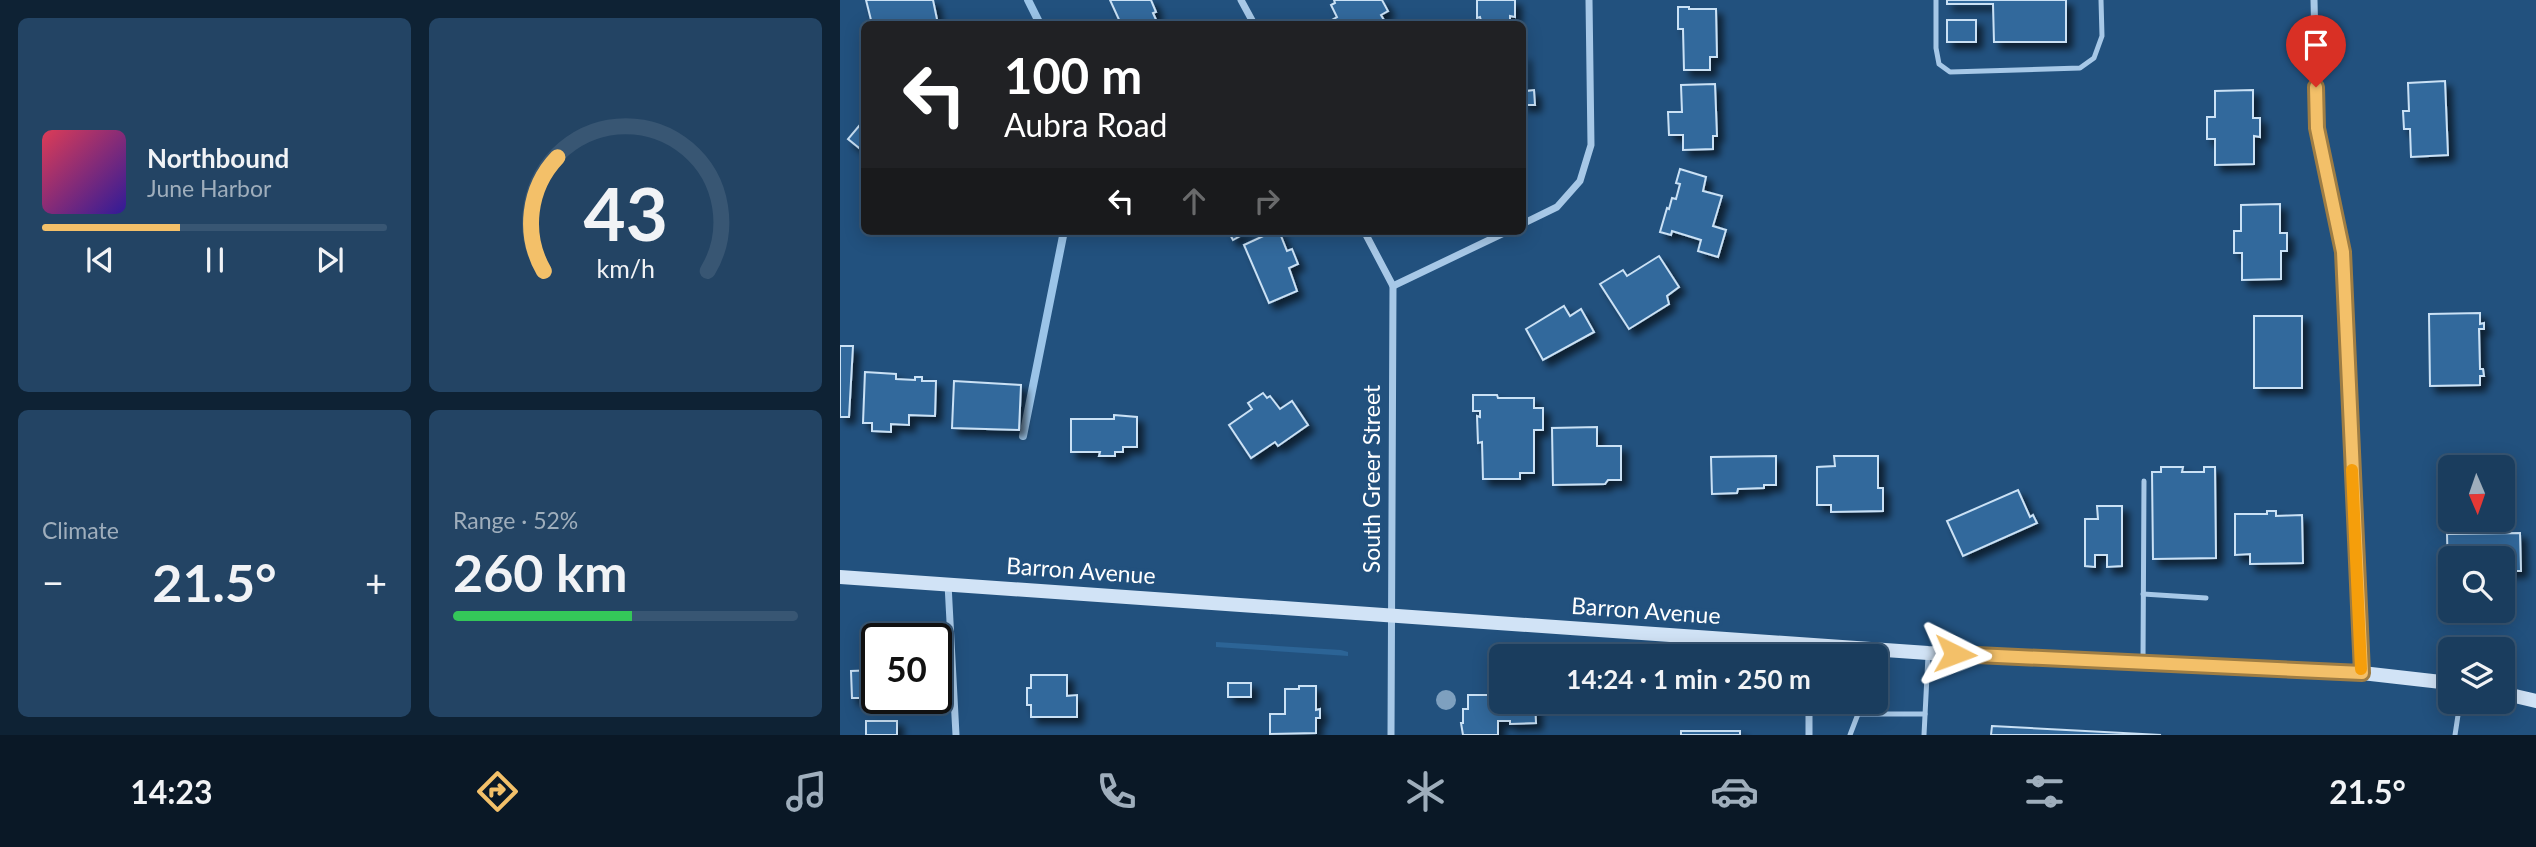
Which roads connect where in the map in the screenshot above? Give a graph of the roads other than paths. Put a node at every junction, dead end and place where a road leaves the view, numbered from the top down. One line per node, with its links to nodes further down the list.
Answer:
1 (1241, 0): 6 (street)
2 (1589, 0): 7 (street)
3 (1936, 0): 4 (lane)
4 (2101, 0)
5 (2314, 0): 21 (street)
6 (1252, 21)
7 (1526, 222)
8 (1366, 235): 10 (street, South Greer Street)
9 (1500, 235): 10 (street)
10 (1393, 286): 16 (street, South Greer Street)
11 (2144, 481): 14 (lane)
12 (840, 577): 13 (main road, Barron Avenue)
13 (948, 584): 16 (main road, Barron Avenue); 30 (street)
14 (2143, 594): 15 (lane); 20 (lane)
15 (2206, 598)
16 (1391, 617): 17 (main road, Barron Avenue); 31 (street, South Greer Street)
17 (1734, 644)
18 (1888, 652): 19 (main road, Barron Avenue)
19 (1928, 653): 20 (main road, Barron Avenue); 28 (lane)
20 (2143, 663): 21 (main road, Barron Avenue)
21 (2362, 673): 22 (main road, Barron Avenue)
22 (2438, 682)
23 (2515, 696): 24 (main road)
24 (2536, 701)
25 (1809, 714): 32 (street)
26 (1858, 714): 33 (lane)
27 (1888, 714): 28 (lane)
28 (1925, 714): 34 (lane)
29 (2458, 714): 35 (lane)
30 (956, 735)
31 (1391, 735)
32 (1809, 735)
33 (1850, 735)
34 (1924, 735)
35 (2455, 735)

